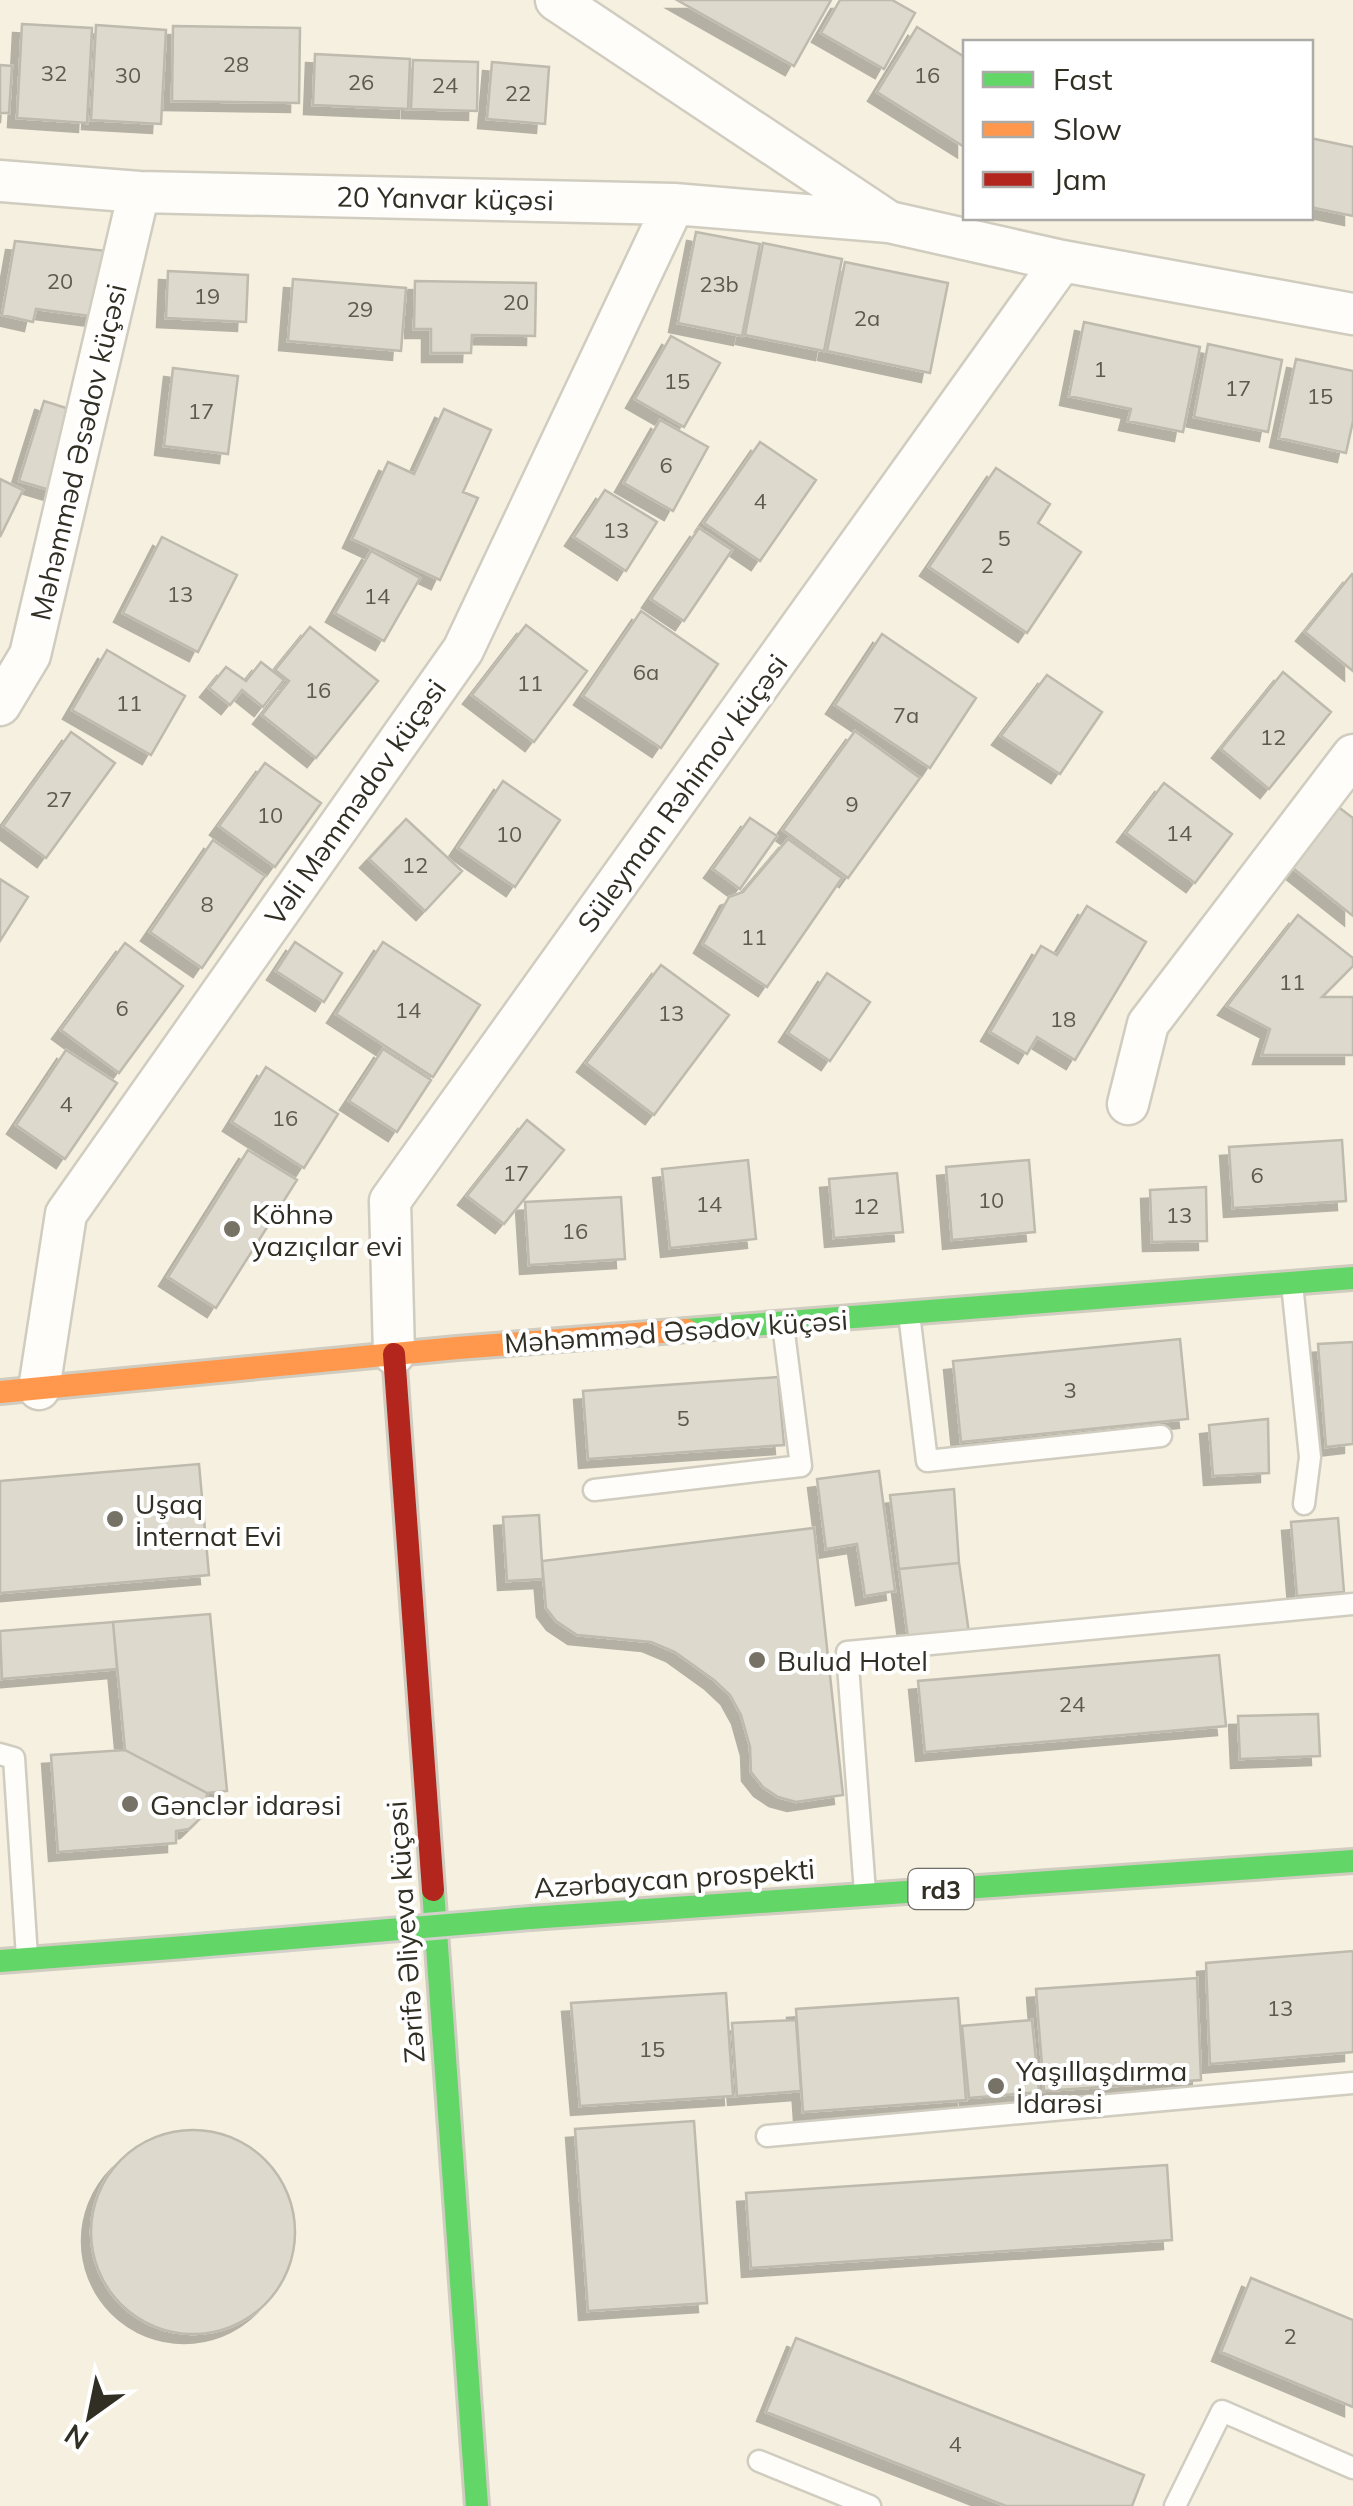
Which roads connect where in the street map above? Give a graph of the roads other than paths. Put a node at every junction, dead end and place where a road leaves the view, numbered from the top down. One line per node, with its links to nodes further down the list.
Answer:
1 (556, 0): 5 (street, 20 Yanvar küçəsi)
2 (0, 181): 3 (street, 20 Yanvar küçəsi)
3 (139, 192): 4 (street, 20 Yanvar küçəsi); 8 (street, Məhəmməd Əsədov küçəsi)
4 (674, 204): 5 (street, 20 Yanvar küçəsi); 16 (street, Vəli Məmmədov küçəsi)
5 (889, 222): 6 (street, 20 Yanvar küçəsi)
6 (1062, 262): 7 (street, 20 Yanvar küçəsi); 15 (street, Süleyman Rəhimov küçəsi)
7 (1353, 314)
8 (0, 705)
9 (1353, 756): 10 (street)
10 (1128, 1104)
11 (1353, 1278): 12 (main road, Məhəmməd Əsədov küçəsi)
12 (1291, 1282): 13 (main road, Məhəmməd Əsədov küçəsi); 19 (lane)
13 (909, 1312): 14 (main road, Məhəmməd Əsədov küçəsi); 17 (lane)
14 (783, 1323): 15 (main road, Məhəmməd Əsədov küçəsi); 18 (lane)
15 (394, 1354): 16 (main road, Məhəmməd Əsədov küçəsi); 30 (main road, Zərifə Əliyeva küçəsi)
16 (19, 1391)
17 (1161, 1436)
18 (594, 1490)
19 (1304, 1504)
20 (1353, 1604): 23 (lane)
21 (0, 1754): 24 (lane)
22 (1353, 1860): 23 (main road, Azərbaycan prospekti / rd3)
23 (865, 1894): 24 (main road, Azərbaycan prospekti / rd3, bridge)
24 (27, 1958): 25 (main road, Azərbaycan prospekti)
25 (0, 1960)
26 (1353, 2083): 27 (lane)
27 (767, 2136)
28 (759, 2462): 31 (lane)
29 (1353, 2468): 32 (lane)
30 (477, 2506)
31 (870, 2506)
32 (1175, 2506)

